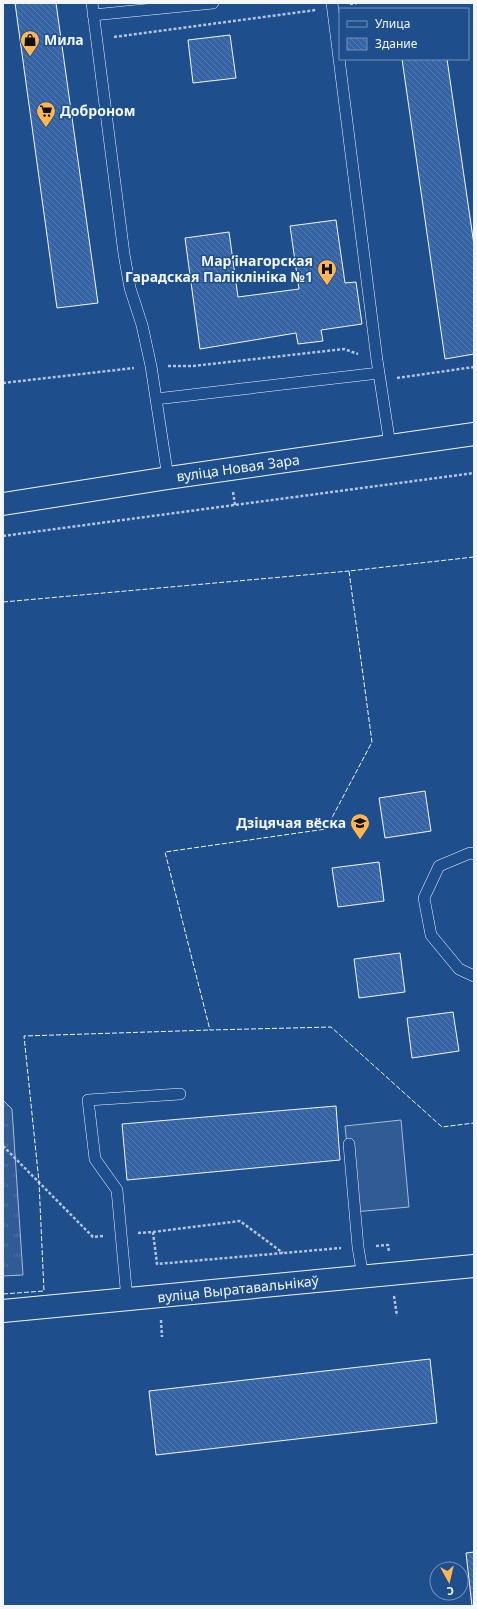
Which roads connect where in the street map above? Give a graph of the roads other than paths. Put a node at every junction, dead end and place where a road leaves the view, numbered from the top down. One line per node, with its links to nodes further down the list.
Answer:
1 (92, 3): 4 (lane)
2 (213, 3): 4 (lane)
3 (333, 5): 5 (lane)
4 (93, 15): 8 (lane)
5 (339, 55)
6 (340, 60): 7 (lane)
7 (379, 373): 8 (lane); 10 (lane)
8 (156, 399): 11 (lane)
9 (474, 434): 10 (street, вуліца Новая Зара)
10 (390, 445): 11 (street, вуліца Новая Зара)
11 (168, 478): 12 (street, вуліца Новая Зара)
12 (3, 504)
13 (474, 854): 14 (lane)
14 (474, 976)
15 (180, 1094): 19 (lane)
16 (348, 1144): 18 (lane)
17 (474, 1266): 18 (street, вуліца Выратавальнікаў)
18 (363, 1277): 19 (street, вуліца Выратавальнікаў)
19 (127, 1299): 20 (street, вуліца Выратавальнікаў)
20 (3, 1311)

